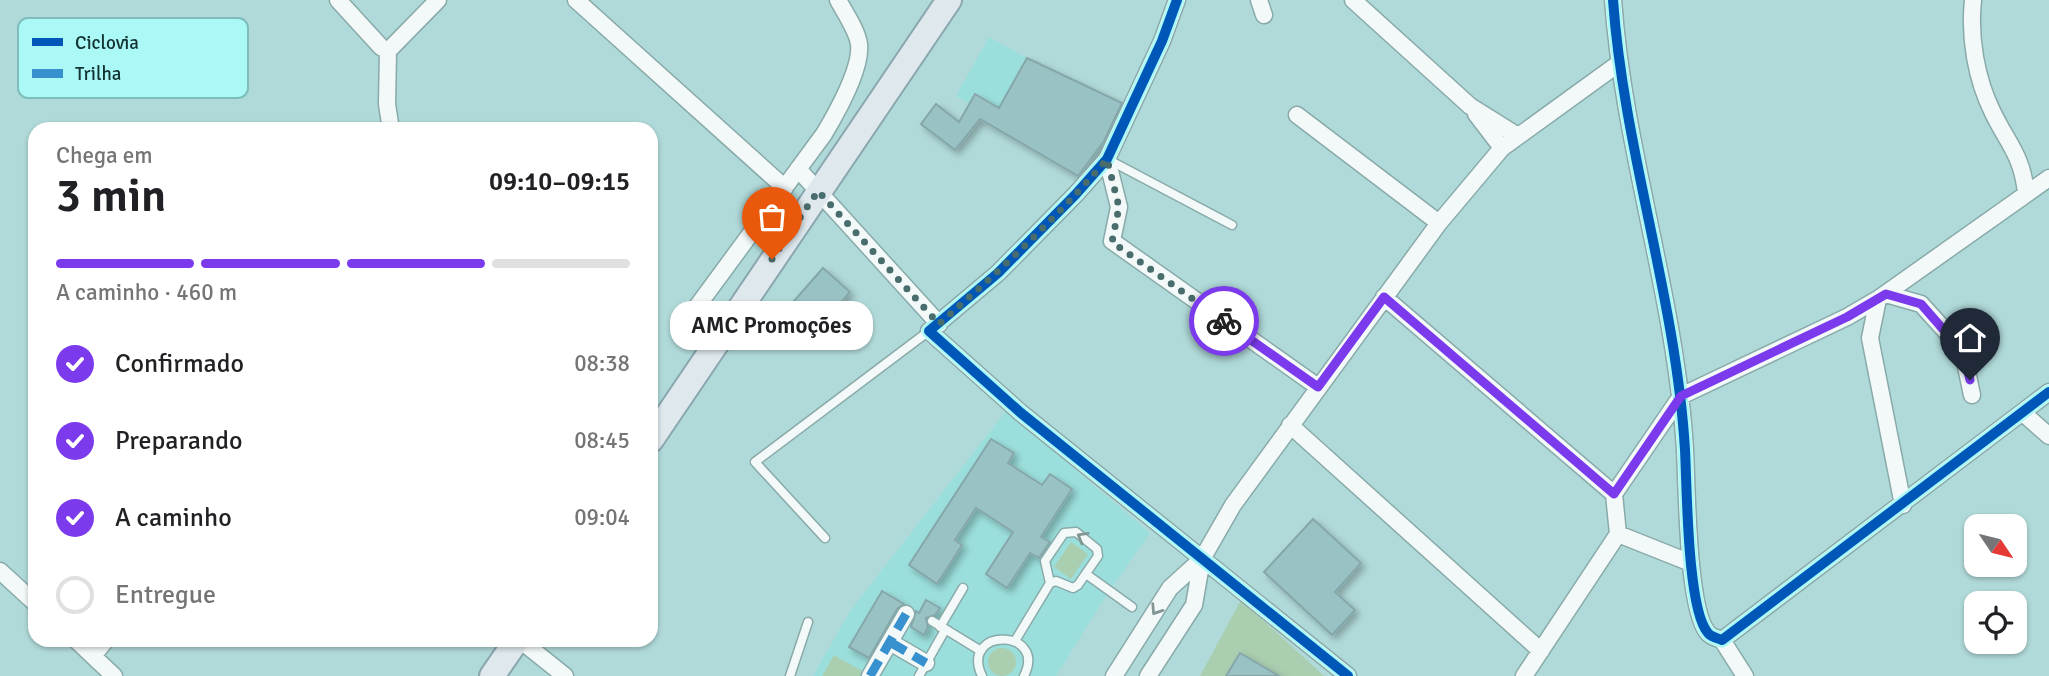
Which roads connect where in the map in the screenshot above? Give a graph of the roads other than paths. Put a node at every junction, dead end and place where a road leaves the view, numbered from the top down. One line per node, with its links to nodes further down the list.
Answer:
1 (338, 0): 10 (street)
2 (438, 0): 10 (street)
3 (576, 0): 20 (street)
4 (838, 0): 18 (street)
5 (948, 0): 21 (main road)
6 (1177, 0): 17 (street)
7 (1353, 0): 12 (street)
8 (1613, 0): 11 (street)
9 (1973, 0): 22 (street)
10 (388, 51): 14 (street)
11 (1618, 64): 15 (street); 36 (street)
12 (1470, 106): 15 (street); 16 (street)
13 (1297, 115): 23 (street)
14 (390, 122)
15 (1518, 136): 16 (street)
16 (1502, 148): 23 (street)
17 (1107, 159): 24 (lane); 31 (street); 33 (street)
18 (798, 169): 20 (street); 21 (street)
19 (2049, 178): 22 (street)
20 (785, 188): 29 (street)
21 (818, 191): 31 (street); 39 (main road)
22 (2026, 192): 25 (street)
23 (1439, 223): 27 (street)
24 (1232, 225)
25 (1920, 271): 26 (street); 28 (street)
26 (1882, 296): 28 (street); 30 (street); 32 (street)
27 (1384, 297): 33 (street); 41 (street)
28 (1921, 304): 35 (street)
29 (693, 312)
30 (1847, 317): 32 (street); 36 (street)
31 (934, 328): 44 (lane); 45 (street)
32 (1870, 338): 42 (street)
33 (1318, 387): 38 (street)
34 (2049, 393): 37 (street)
35 (1972, 395)
36 (1681, 396): 41 (street); 46 (street)
37 (2023, 413): 40 (street); 42 (street)
38 (1290, 425): 45 (street); 65 (street)
39 (658, 430)
40 (2049, 436)
41 (1614, 494): 43 (street)
42 (1903, 505): 57 (street)
43 (1618, 534): 46 (street); 65 (street)
44 (825, 538)
45 (1202, 559): 75 (street, one-way to 75); 76 (street); 77 (street)
46 (1691, 562): 57 (street)
47 (0, 571): 51 (street)
48 (1086, 574): 49 (lane); 49 (lane, one-way to 49); 52 (lane)
49 (1049, 583): 58 (lane)
50 (963, 588): 56 (lane)
51 (28, 597)
52 (1132, 607)
53 (906, 614): 59 (street)
54 (932, 621): 56 (lane)
55 (808, 622): 71 (lane)
56 (943, 628): 64 (lane); 67 (lane)
57 (1722, 640): 79 (street)
58 (1015, 641): 64 (lane); 74 (lane)
59 (890, 642): 67 (street); 72 (street)
60 (83, 647): 66 (street)
61 (100, 647): 66 (street)
62 (513, 647): 69 (main road)
63 (527, 647): 70 (street)
64 (981, 651): 73 (lane)
65 (1541, 651): 78 (street)
66 (93, 656): 68 (street)
67 (923, 669)
68 (114, 676)
69 (492, 676)
70 (565, 676)
71 (790, 676)
72 (870, 676)
73 (982, 676)
74 (1024, 676)
75 (1114, 676)
76 (1148, 676)
77 (1349, 676)
78 (1524, 676)
79 (1745, 676)

